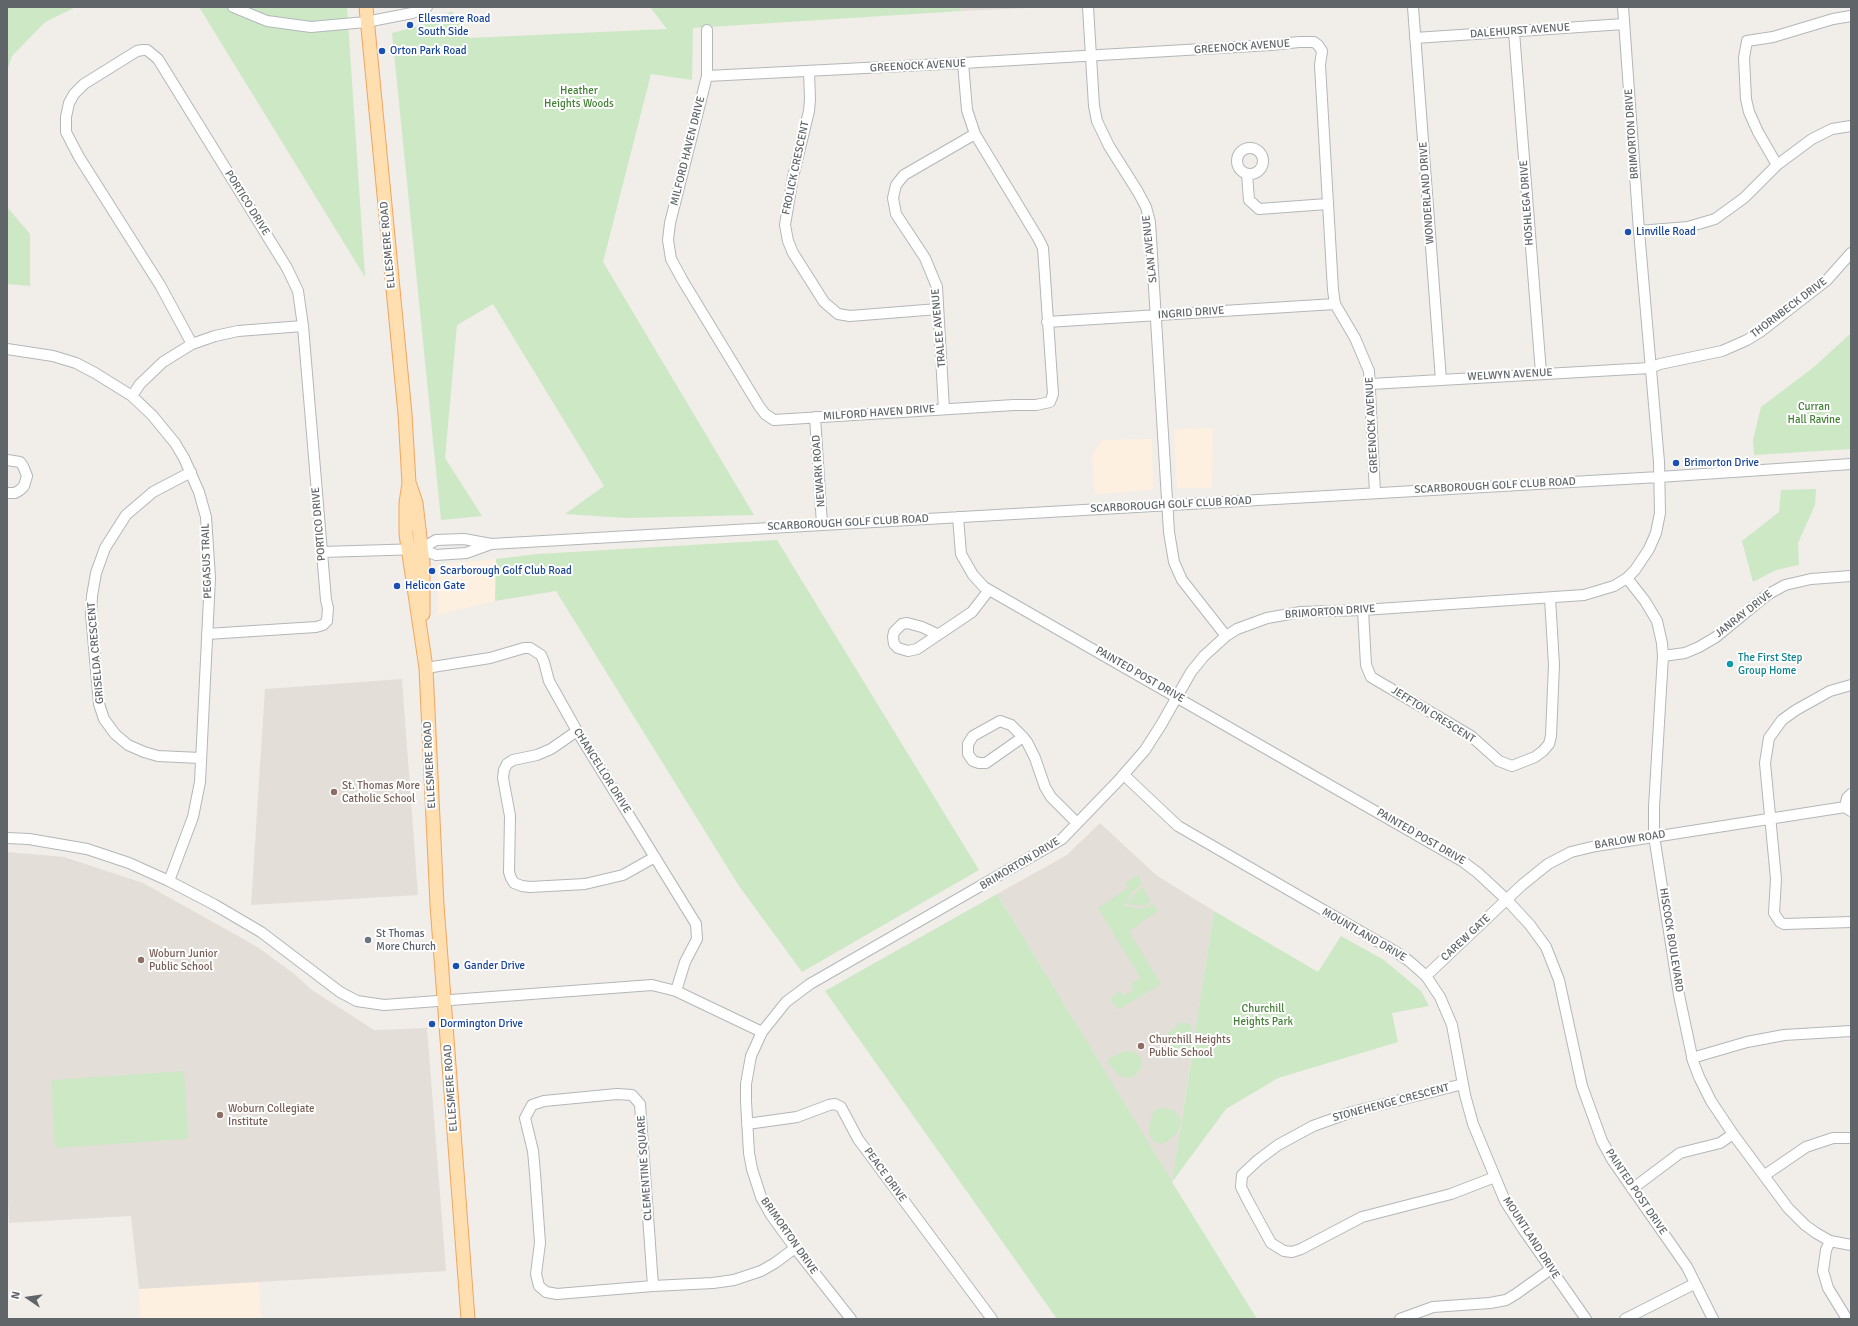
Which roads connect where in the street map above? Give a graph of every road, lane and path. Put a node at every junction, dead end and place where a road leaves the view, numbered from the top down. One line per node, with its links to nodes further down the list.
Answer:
1 (233, 7): 8 (street)
2 (366, 7): 8 (main road, ELLESMERE ROAD)
3 (427, 7): 8 (street)
4 (1088, 7): 13 (street, SLAN AVENUE)
5 (1413, 7): 12 (street, WONDERLAND DRIVE)
6 (1623, 7): 9 (street, BRIMORTON DRIVE)
7 (1851, 16): 19 (street)
8 (366, 22): 42 (main road, ELLESMERE ROAD)
9 (1624, 24): 11 (street, DALEHURST AVENUE); 22 (street, BRIMORTON DRIVE)
10 (707, 30): 16 (street, MILFORD HAVEN DRIVE)
11 (1514, 32): 12 (street, DALEHURST AVENUE); 32 (street, HOSHLEGA DRIVE)
12 (1415, 38): 33 (street, WONDERLAND DRIVE)
13 (1090, 56): 14 (street, GREENOCK AVENUE); 21 (street, GREENOCK AVENUE); 26 (street, SLAN AVENUE)
14 (964, 63): 15 (street, GREENOCK AVENUE); 18 (street, MILFORD HAVEN DRIVE)
15 (809, 72): 16 (street, GREENOCK AVENUE); 25 (street, FROLICK CRESCENT)
16 (707, 76): 37 (street, MILFORD HAVEN DRIVE)
17 (1851, 126): 19 (street)
18 (975, 134): 25 (street, TRALEE AVENUE); 27 (street, MILFORD HAVEN DRIVE)
19 (1777, 164): 22 (street)
20 (1247, 174): 21 (street)
21 (1327, 204): 24 (street, GREENOCK AVENUE)
22 (1639, 231): 31 (street, BRIMORTON DRIVE)
23 (1851, 253): 31 (street, THORNBECK DRIVE)
24 (1335, 304): 26 (street, INGRID DRIVE); 34 (street, GREENOCK AVENUE)
25 (938, 309): 36 (street, TRALEE AVENUE)
26 (1156, 315): 27 (street, INGRID DRIVE); 45 (street, SLAN AVENUE)
27 (1047, 322): 36 (street, MILFORD HAVEN DRIVE)
28 (303, 326): 29 (street); 29 (street, PORTICO DRIVE); 51 (street, PORTICO DRIVE)
29 (192, 344): 35 (street)
30 (7, 349): 35 (street, PEGASUS TRAIL)
31 (1650, 368): 32 (street, WELWYN AVENUE); 41 (street, BRIMORTON DRIVE)
32 (1540, 374): 33 (street, WELWYN AVENUE)
33 (1440, 380): 34 (street, WELWYN AVENUE)
34 (1370, 384): 43 (street, GREENOCK AVENUE)
35 (132, 396): 40 (street, PEGASUS TRAIL)
36 (944, 409): 37 (street, MILFORD HAVEN DRIVE)
37 (815, 417): 47 (street, NEWARK ROAD)
38 (7, 460): 44 (street)
39 (1851, 464): 41 (street, SCARBOROUGH GOLF CLUB ROAD)
40 (191, 472): 57 (street, PEGASUS TRAIL); 67 (street, GRISELDA CRESCENT)
41 (1659, 477): 43 (street, SCARBOROUGH GOLF CLUB ROAD); 53 (street, BRIMORTON DRIVE)
42 (409, 483): 49 (main road, ELLESMERE ROAD); 50 (main road, ELLESMERE ROAD)
43 (1375, 492): 45 (street, SCARBOROUGH GOLF CLUB ROAD)
44 (7, 493)
45 (1169, 504): 46 (street, SCARBOROUGH GOLF CLUB ROAD); 59 (street, SLAN AVENUE)
46 (958, 517): 47 (street, SCARBOROUGH GOLF CLUB ROAD); 54 (street, PAINTED POST DRIVE)
47 (822, 524): 48 (street, SCARBOROUGH GOLF CLUB ROAD)
48 (492, 544): 49 (street, SCARBOROUGH GOLF CLUB ROAD); 49 (street, SCARBOROUGH GOLF CLUB ROAD)
49 (421, 549): 50 (street, SCARBOROUGH GOLF CLUB ROAD); 60 (main road, ELLESMERE ROAD)
50 (408, 550): 51 (street); 60 (main road, ELLESMERE ROAD)
51 (322, 552): 57 (street, PORTICO DRIVE)
52 (1851, 576): 61 (street, JANRAY DRIVE)
53 (1627, 578): 55 (street, BRIMORTON DRIVE); 61 (street, HISCOCK BOULEVARD)
54 (989, 590): 58 (street); 64 (street, PAINTED POST DRIVE)
55 (1550, 598): 56 (street, BRIMORTON DRIVE); 56 (street, JEFFTON CRESCENT)
56 (1363, 610): 59 (street, BRIMORTON DRIVE)
57 (207, 634): 67 (street, PEGASUS TRAIL)
58 (937, 634)
59 (1226, 636): 64 (street, BRIMORTON DRIVE)
60 (422, 642): 62 (main road, ELLESMERE ROAD)
61 (1663, 656): 73 (street, HISCOCK BOULEVARD)
62 (426, 668): 65 (street, CHANCELLOR DRIVE); 81 (main road, ELLESMERE ROAD)
63 (1851, 685): 71 (street)
64 (1178, 696): 68 (street, BRIMORTON DRIVE); 77 (street, PAINTED POST DRIVE)
65 (577, 731): 75 (street, CHANCELLOR DRIVE); 75 (street)
66 (1023, 737): 66 (street); 72 (street)
67 (200, 758): 76 (street, PEGASUS TRAIL)
68 (1124, 775): 72 (street, BRIMORTON DRIVE); 79 (street, MOUNTLAND DRIVE)
69 (1851, 794): 70 (street)
70 (1848, 809): 71 (street, BARLOW ROAD)
71 (1770, 819): 73 (street, BARLOW ROAD); 78 (street)
72 (1077, 824): 83 (street, BRIMORTON DRIVE)
73 (1654, 836): 77 (street, BARLOW ROAD); 84 (street, HISCOCK BOULEVARD)
74 (7, 838): 76 (street)
75 (655, 857): 80 (street, CHANCELLOR DRIVE)
76 (169, 881): 81 (street)
77 (1507, 900): 79 (street, CAREW GATE); 91 (street, PAINTED POST DRIVE)
78 (1851, 922)
79 (1426, 976): 85 (street, MOUNTLAND DRIVE)
80 (676, 991): 81 (street); 83 (street)
81 (445, 999): 98 (main road, ELLESMERE ROAD)
82 (1851, 1031): 84 (street)
83 (762, 1032): 86 (street, BRIMORTON DRIVE)
84 (1692, 1058): 87 (street, HISCOCK BOULEVARD)
85 (1463, 1084): 90 (street, MOUNTLAND DRIVE); 90 (street, STONEHENGE CRESCENT)
86 (747, 1124): 94 (street, BRIMORTON DRIVE); 100 (street, PEACE DRIVE)
87 (1733, 1134): 89 (street, HISCOCK BOULEVARD); 91 (street)
88 (1851, 1138): 89 (street)
89 (1765, 1175): 92 (street, HISCOCK BOULEVARD)
90 (1495, 1177): 95 (street, MOUNTLAND DRIVE)
91 (1632, 1189): 96 (street, PAINTED POST DRIVE)
92 (1830, 1240): 93 (street, HISCOCK BOULEVARD); 105 (street)
93 (1851, 1245)
94 (795, 1248): 97 (street, CLEMENTINE SQUARE); 99 (street, BRIMORTON DRIVE)
95 (1550, 1269): 101 (street); 102 (street, MOUNTLAND DRIVE)
96 (1694, 1284): 103 (street); 104 (street, PAINTED POST DRIVE)
97 (653, 1286): 97 (street, CLEMENTINE SQUARE)
98 (468, 1319)
99 (851, 1319)
100 (992, 1319)
101 (1400, 1319)
102 (1586, 1319)
103 (1625, 1319)
104 (1713, 1319)
105 (1847, 1319)

